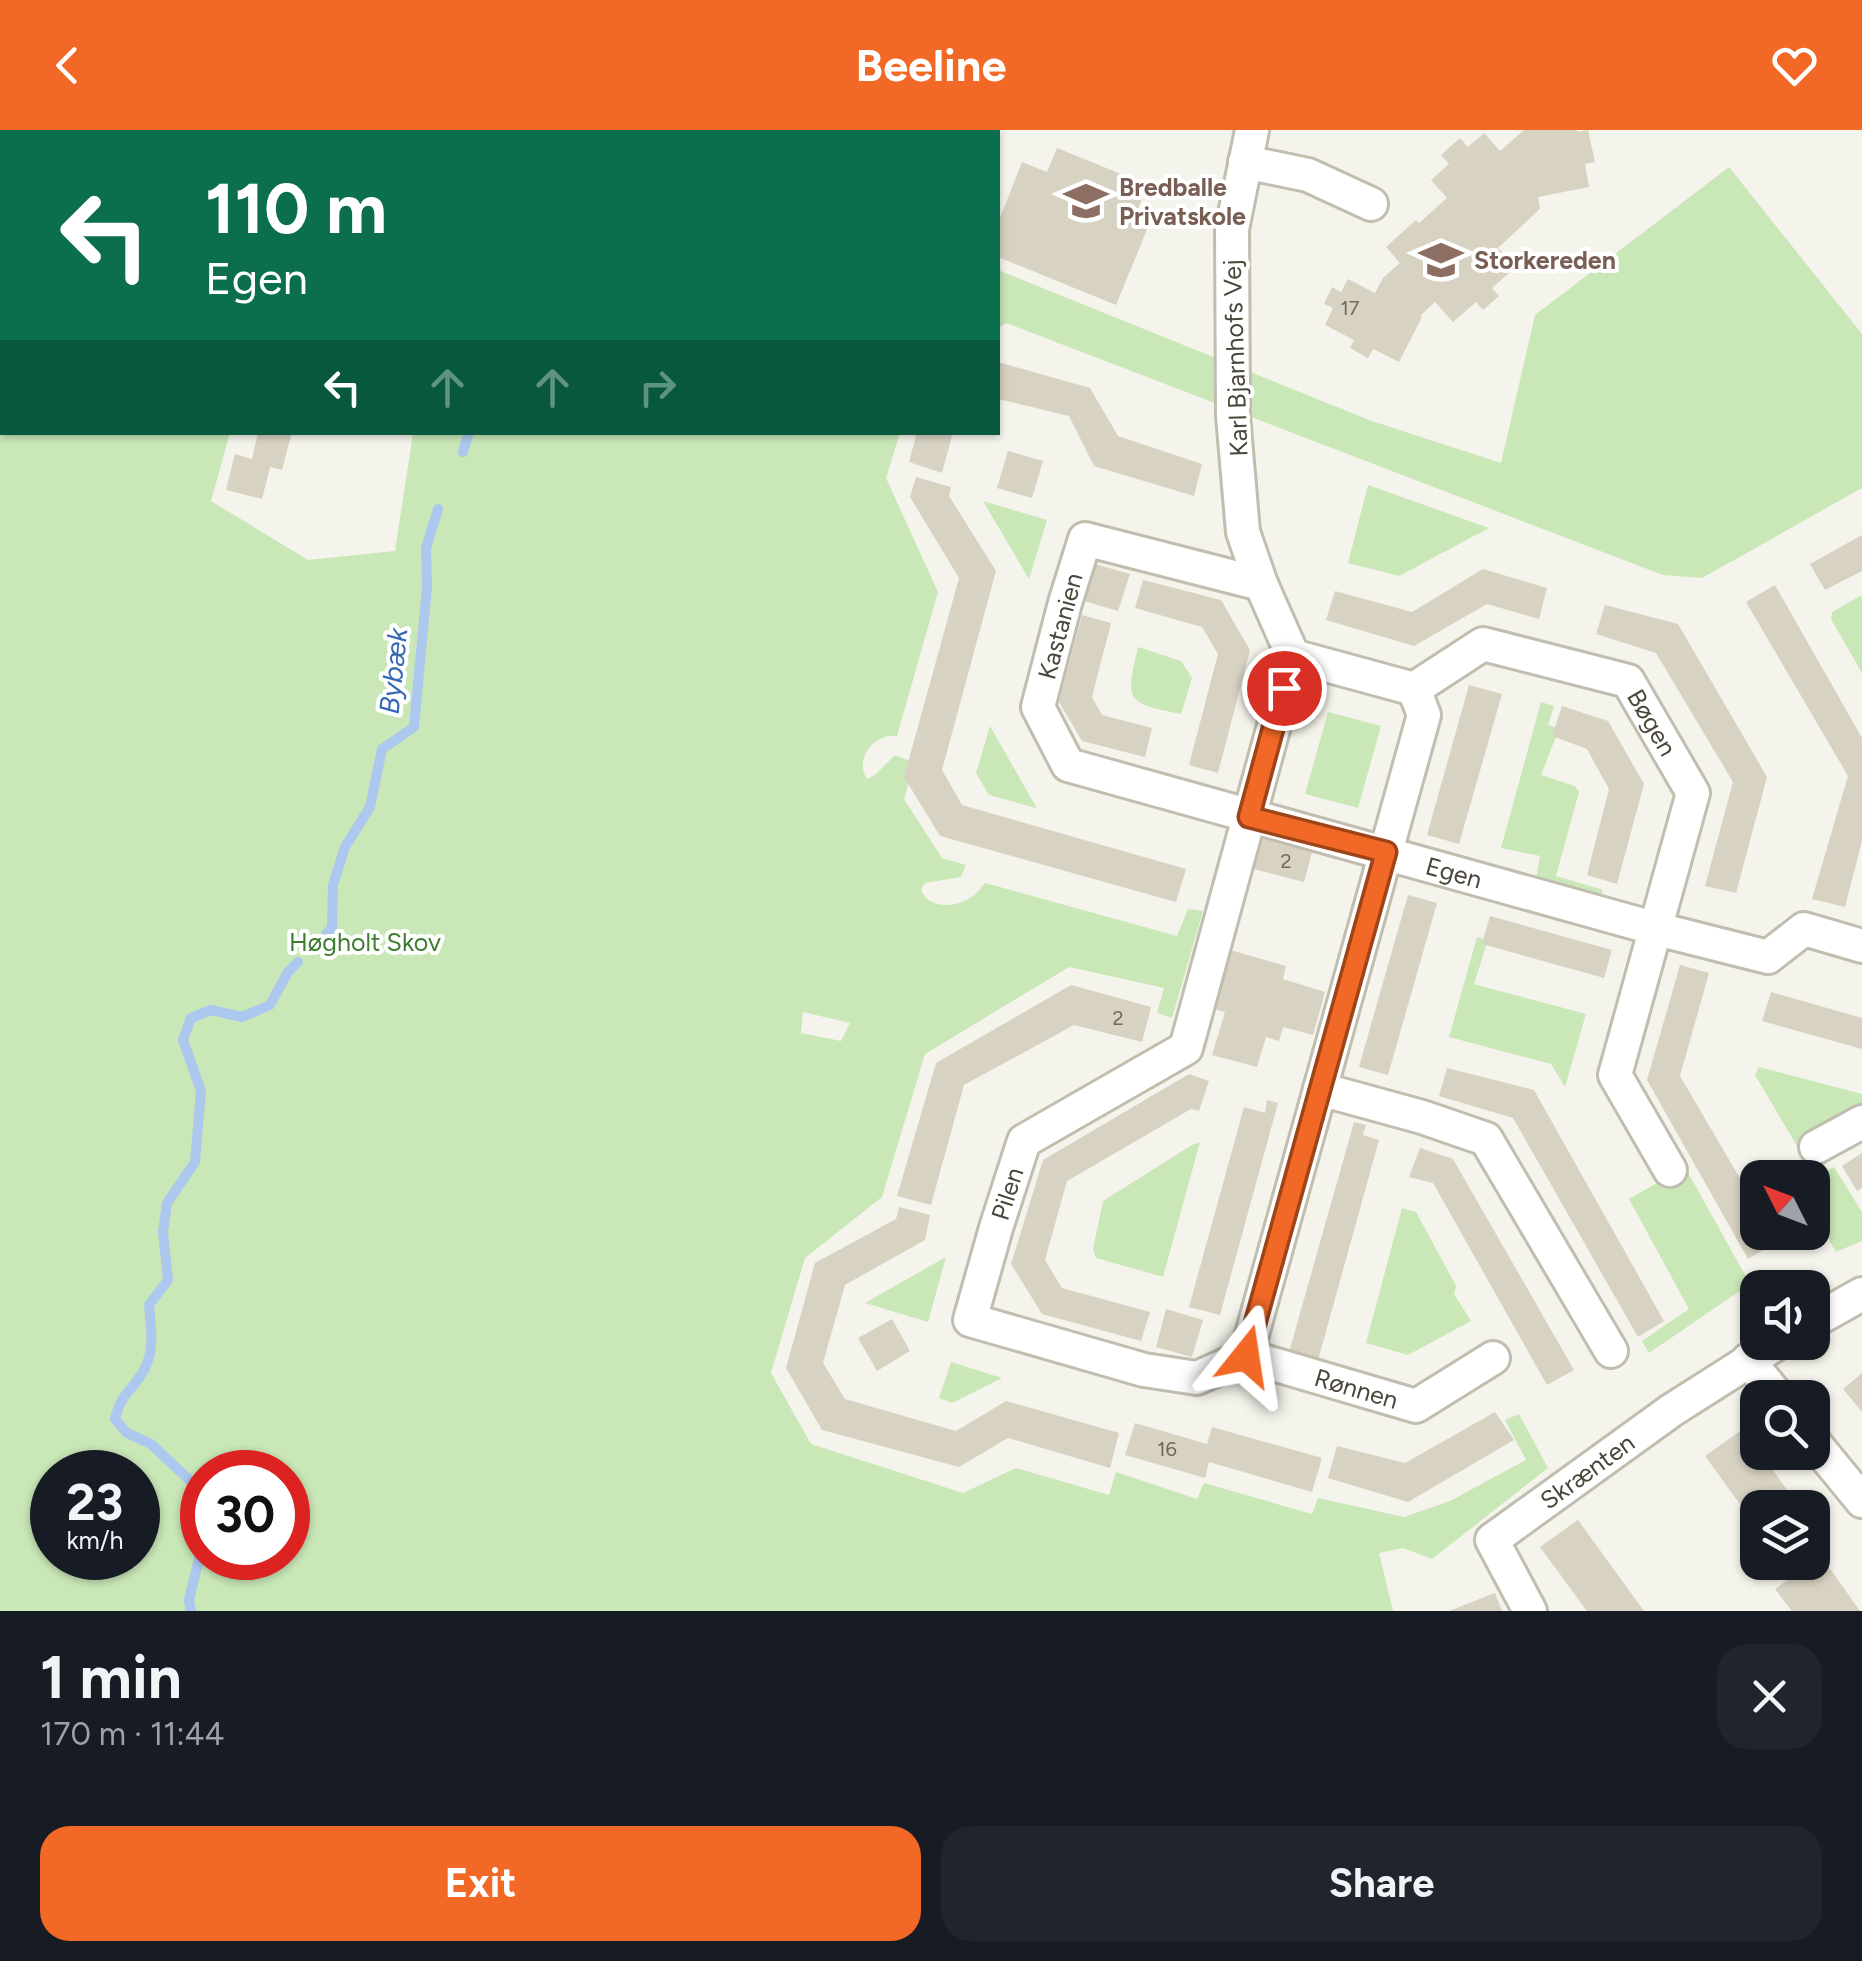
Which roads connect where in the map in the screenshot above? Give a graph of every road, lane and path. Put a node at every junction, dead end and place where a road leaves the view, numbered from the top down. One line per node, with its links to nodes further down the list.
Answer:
1 (1252, 130): 2 (street, Karl Bjarnhofs Vej)
2 (1245, 162): 3 (street); 4 (street, Karl Bjarnhofs Vej)
3 (1370, 204)
4 (1261, 584): 5 (street); 7 (street, Kastanien)
5 (1293, 656): 6 (street); 7 (street)
6 (1414, 689): 8 (street); 9 (street, Bøgen)
7 (1249, 817): 8 (street, Egen); 18 (street, Pilen)
8 (1386, 852): 9 (street, Egen); 11 (street)
9 (1658, 929): 10 (street, Egen); 14 (street)
10 (1862, 946)
11 (1320, 1089): 17 (street); 18 (street)
12 (1862, 1122): 13 (street)
13 (1816, 1147)
14 (1670, 1170)
15 (1862, 1294): 16 (street)
16 (1830, 1312)
17 (1610, 1351)
18 (1246, 1356): 19 (street, Rønnen)
19 (1493, 1358)
20 (1748, 1360): 21 (street); 24 (street, Skrænten)
21 (1764, 1380)
22 (1830, 1462): 23 (street)
23 (1862, 1501)
24 (1530, 1611)

